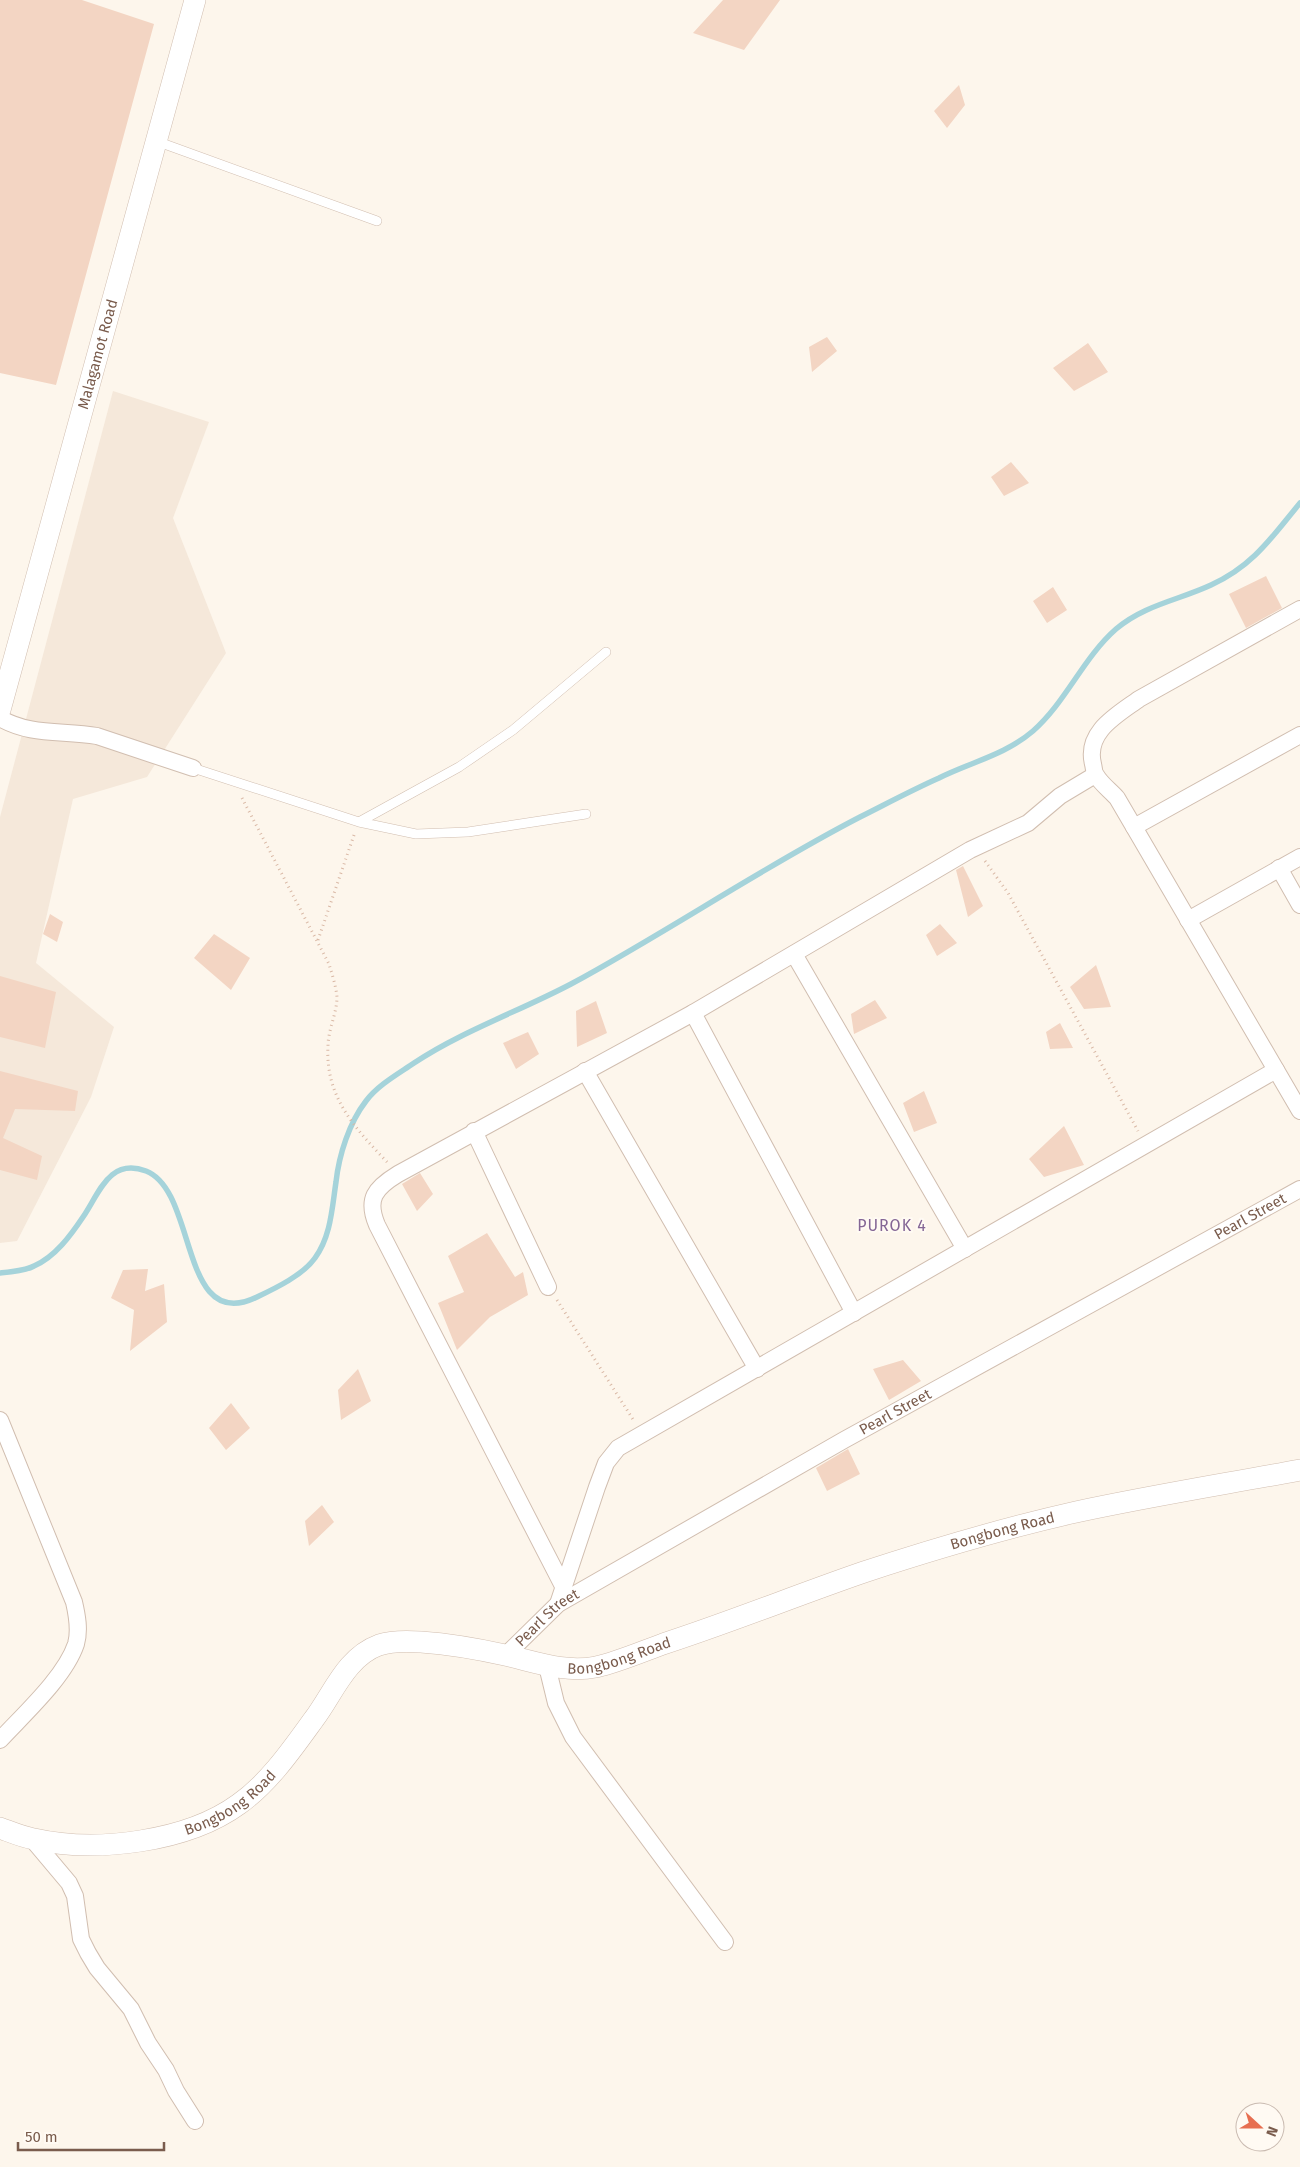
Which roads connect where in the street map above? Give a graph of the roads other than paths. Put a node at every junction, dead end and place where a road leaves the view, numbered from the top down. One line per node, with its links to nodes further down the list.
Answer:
1 (195, 0): 2 (street, Malagamot Road)
2 (156, 141): 3 (lane); 6 (street, Malagamot Road)
3 (377, 221)
4 (1300, 608): 10 (street)
5 (606, 652): 12 (lane)
6 (0, 710)
7 (0, 718): 9 (street)
8 (1300, 735): 13 (street)
9 (193, 768): 12 (lane)
10 (1095, 775): 13 (street); 18 (street)
11 (586, 814): 12 (lane)
12 (358, 822)
13 (1134, 827): 17 (street)
14 (1300, 857): 15 (street)
15 (1279, 868): 16 (street); 17 (street)
16 (1300, 905)
17 (1188, 920): 20 (street)
18 (794, 954): 19 (street); 25 (street)
19 (693, 1012): 21 (street); 27 (street)
20 (1276, 1070): 22 (street); 25 (street)
21 (585, 1071): 23 (street); 28 (street)
22 (1300, 1111)
23 (474, 1132): 26 (street); 31 (street)
24 (1300, 1189): 32 (street, Pearl Street)
25 (965, 1249): 27 (street)
26 (548, 1286)
27 (854, 1313): 28 (street)
28 (757, 1369): 31 (street)
29 (0, 1420): 35 (street)
30 (1300, 1470): 34 (street, Bongbong Road)
31 (564, 1588): 32 (street)
32 (558, 1604): 33 (street, Pearl Street)
33 (506, 1655): 34 (street, Bongbong Road); 37 (street, Bongbong Road)
34 (547, 1666): 38 (street)
35 (0, 1740)
36 (0, 1828): 37 (street, Bongbong Road)
37 (32, 1839): 39 (street)
38 (725, 1942)
39 (195, 2121)

